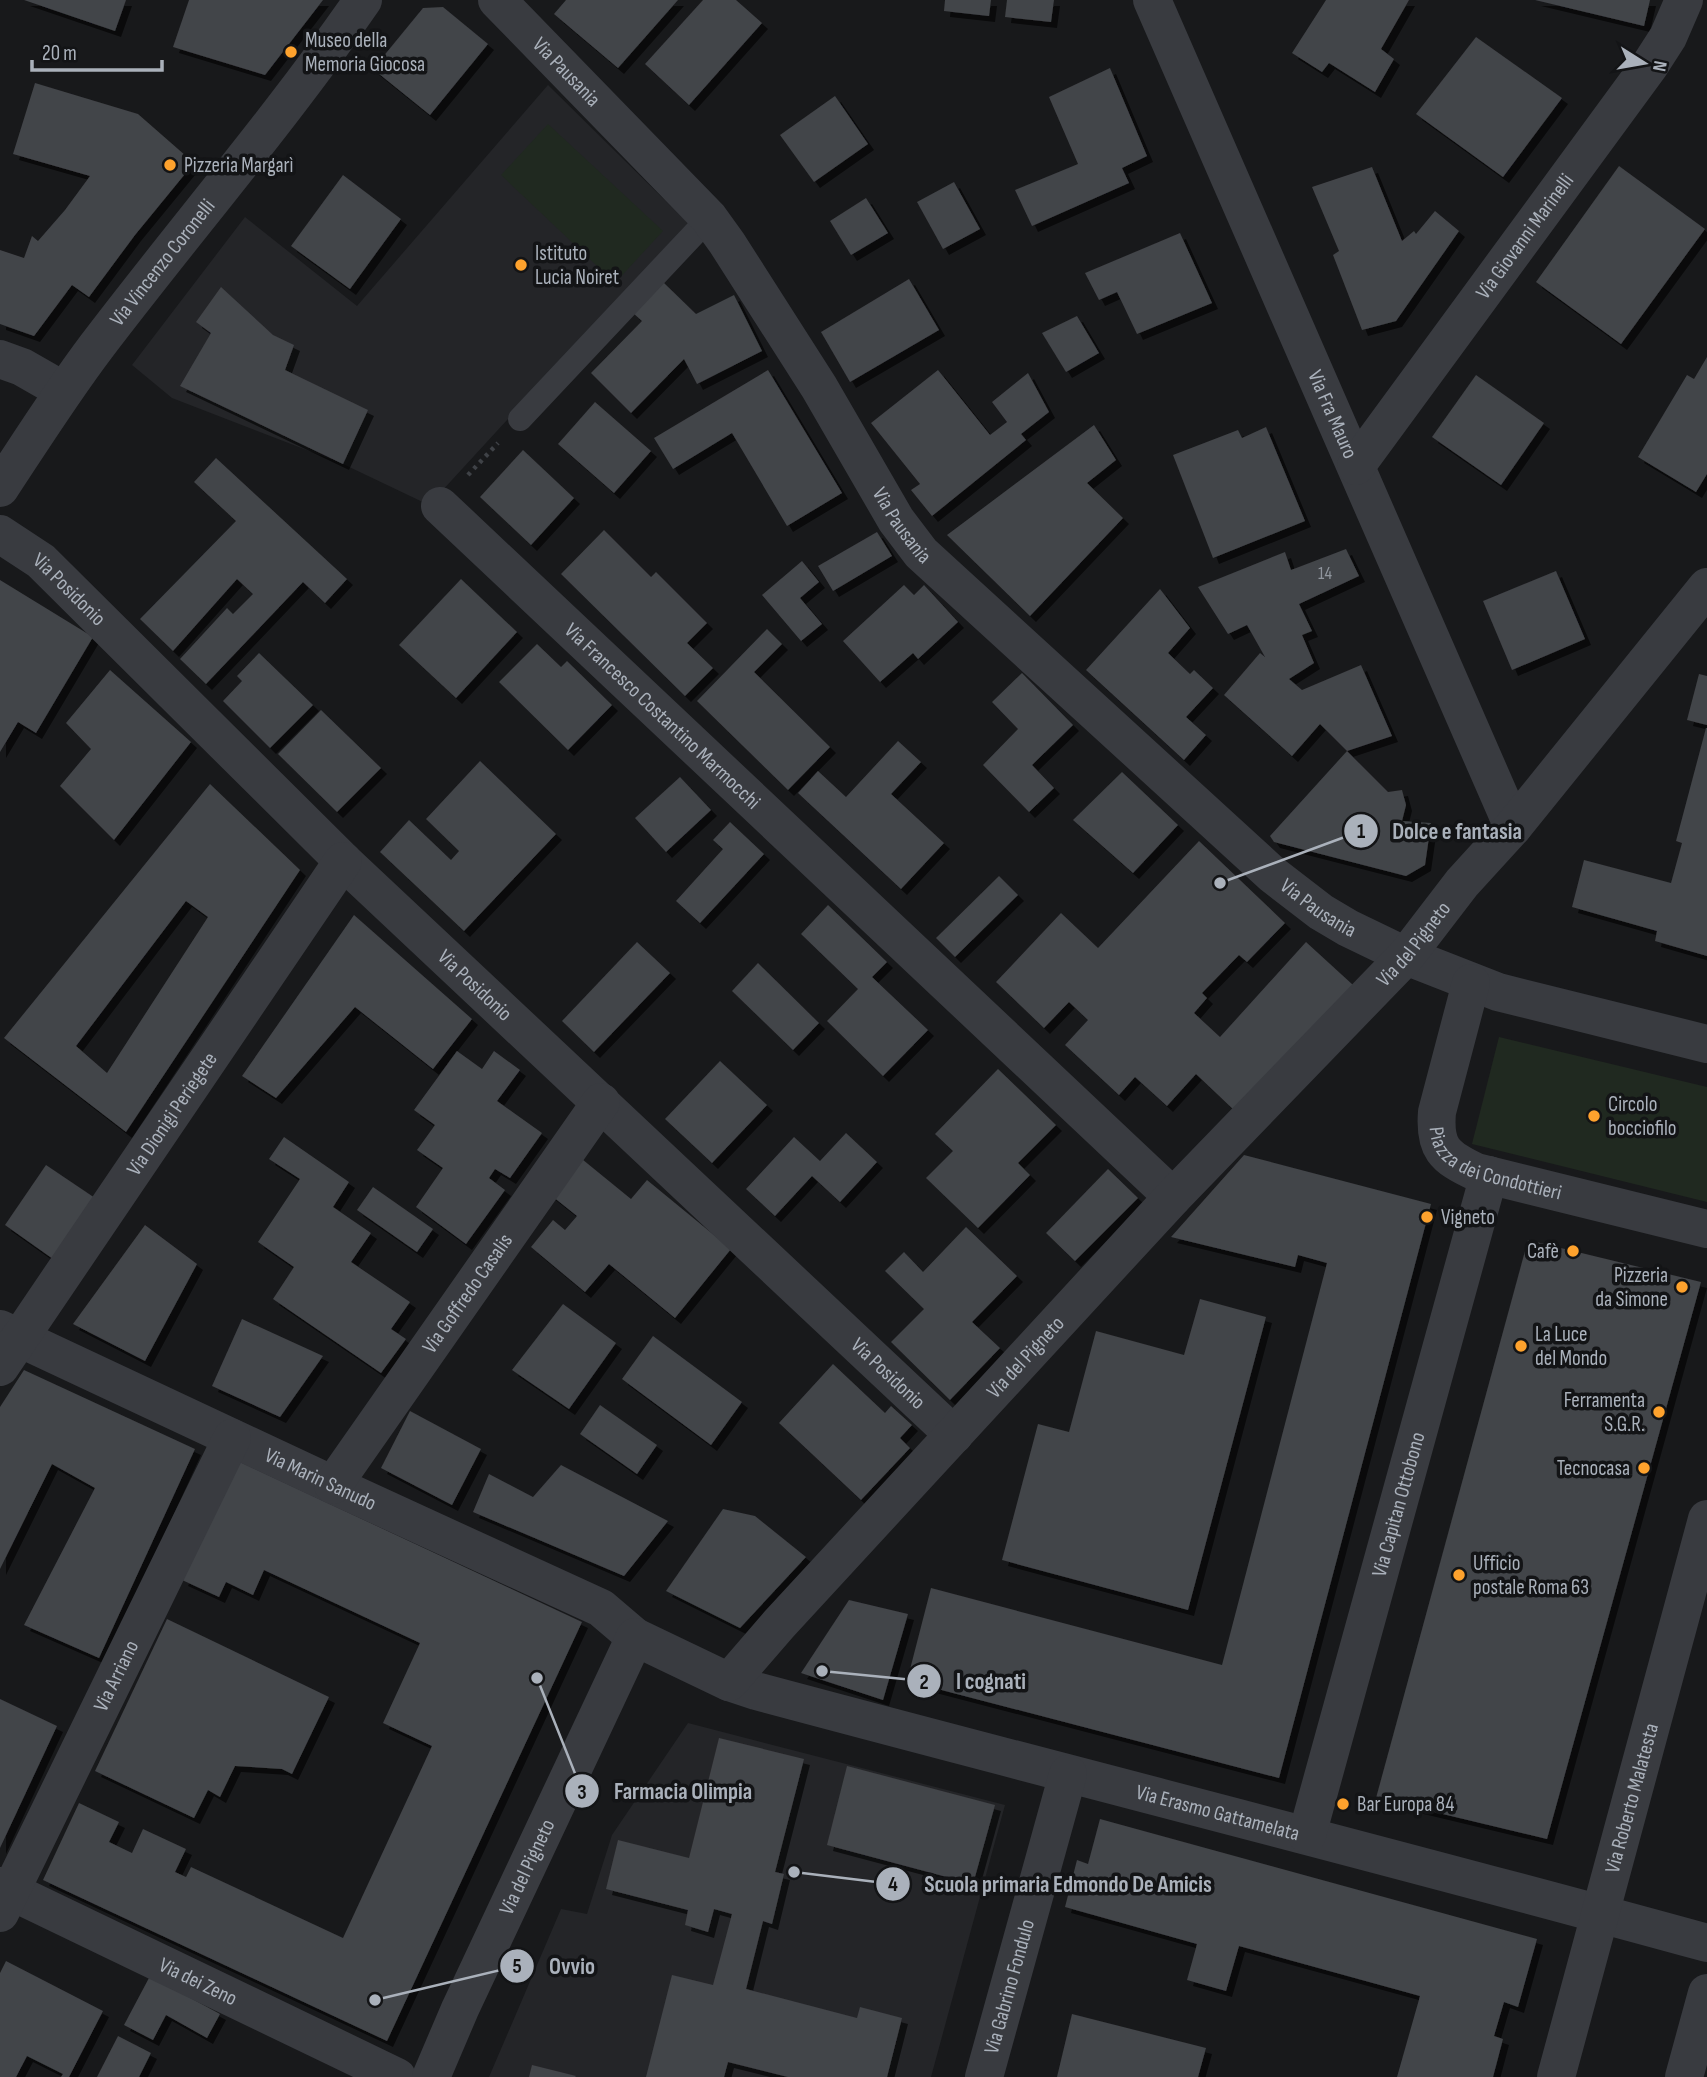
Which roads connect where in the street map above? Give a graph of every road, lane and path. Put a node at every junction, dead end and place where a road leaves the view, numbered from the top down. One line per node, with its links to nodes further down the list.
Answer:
1 (363, 0): 7 (street, Via Vincenzo Coronelli)
2 (496, 0): 5 (street, Via Pausania)
3 (1153, 0): 9 (street, Via Fra Mauro)
4 (1684, 0): 9 (street, Via Giovanni Marinelli)
5 (709, 218): 8 (lane); 16 (street, Via Pausania)
6 (0, 359): 7 (street)
7 (64, 390): 10 (street, Via Vincenzo Coronelli)
8 (520, 419): 11 (path)
9 (1356, 466): 14 (street, Via Fra Mauro)
10 (0, 488)
11 (440, 506): 21 (street, Via Francesco Costantino Marmocchi)
12 (0, 534): 15 (street, Via Posidonio)
13 (1705, 594): 14 (street, Via del Pigneto)
14 (1513, 827): 16 (street, Via del Pigneto)
15 (343, 861): 19 (street, Via Posidonio); 23 (street, Via Dionigi Periegete)
16 (1406, 956): 17 (street); 21 (street, Via del Pigneto)
17 (1471, 983): 18 (street); 20 (street, Piazza dei Condottieri)
18 (1707, 1044)
19 (601, 1102): 24 (street, Via Posidonio); 26 (street, Via Goffredo Casalis)
20 (1489, 1175): 22 (street, Piazza dei Condottieri); 31 (street, Via Capitan Ottobono)
21 (1173, 1197): 24 (street, Via del Pigneto)
22 (1707, 1229)
23 (6, 1344): 25 (street, Via Marin Sanudo)
24 (954, 1435): 29 (street, Via del Pigneto)
25 (232, 1438): 26 (street, Via Marin Sanudo); 32 (street, Via Arriano)
26 (333, 1485): 28 (street, Via Marin Sanudo)
27 (1707, 1519): 33 (street, Via Roberto Malatesta)
28 (635, 1637): 29 (street); 37 (street, Via del Pigneto)
29 (729, 1682): 30 (street, Via Erasmo Gattamelata)
30 (1068, 1774): 31 (street, Via Erasmo Gattamelata); 38 (street, Via Gabrino Fondulo)
31 (1307, 1835): 33 (street, Via Erasmo Gattamelata)
32 (4, 1897): 36 (street, Via dei Zeno)
33 (1600, 1913): 34 (street, Via Erasmo Gattamelata); 39 (street, Via Roberto Malatesta)
34 (1707, 1943)
35 (1707, 1993): 40 (street)
36 (397, 2077)
37 (431, 2077)
38 (984, 2077)
39 (1556, 2077)
40 (1684, 2077)

